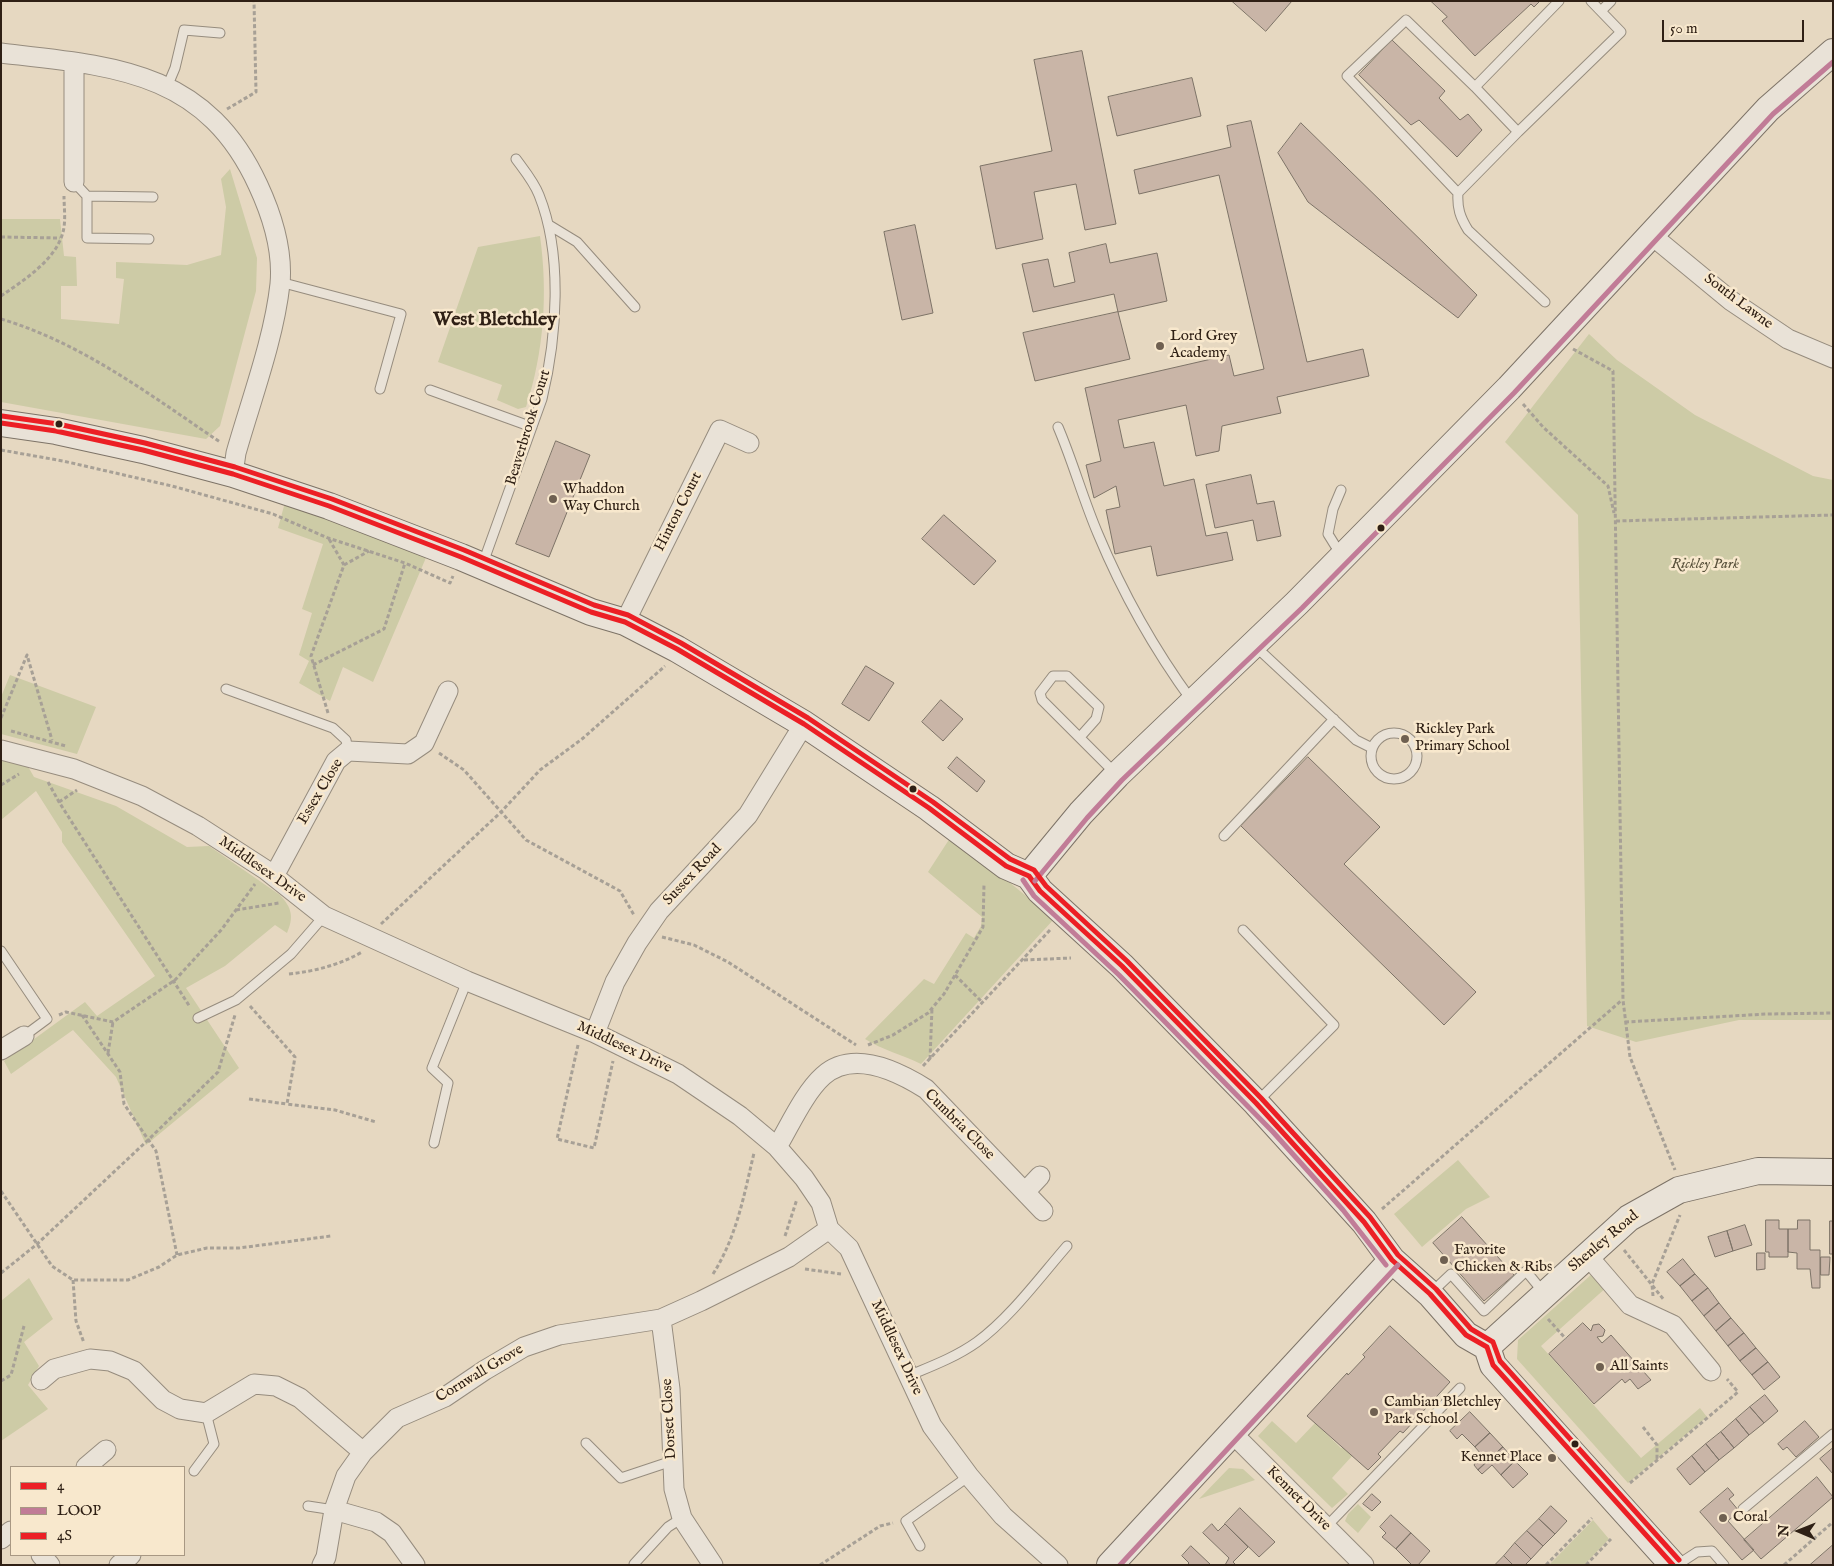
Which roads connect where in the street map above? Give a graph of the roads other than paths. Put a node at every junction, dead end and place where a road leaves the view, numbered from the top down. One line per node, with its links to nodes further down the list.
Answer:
1 (1559, 1): 10 (lane)
2 (1591, 1): 4 (lane)
3 (1611, 1): 4 (lane)
4 (1601, 11): 11 (lane)
5 (220, 33): 9 (lane)
6 (1, 52): 8 (street)
7 (1830, 58): 18 (street)
8 (74, 62): 9 (street); 13 (street)
9 (167, 87): 20 (street)
10 (1475, 87): 11 (lane); 14 (lane)
11 (1518, 132): 14 (lane)
12 (516, 159): 17 (lane, Beaverbrook Court)
13 (74, 182): 15 (lane)
14 (1458, 193): 21 (lane)
15 (87, 196): 16 (lane); 19 (lane)
16 (153, 197)
17 (549, 225): 22 (lane); 27 (lane, Beaverbrook Court)
18 (1650, 234): 23 (street, South Lawne); 32 (street)
19 (149, 239)
20 (280, 282): 24 (lane); 30 (street)
21 (1545, 302)
22 (635, 307)
23 (1833, 358)
24 (380, 389)
25 (430, 390): 27 (lane)
26 (1, 423): 30 (street)
27 (532, 427): 33 (lane, Beaverbrook Court)
28 (1058, 427): 38 (lane)
29 (749, 443): 34 (street, Hinton Court)
30 (235, 463): 33 (street)
31 (1341, 490): 32 (lane)
32 (1342, 557): 35 (street)
33 (471, 561): 34 (street)
34 (625, 622): 40 (street)
35 (1255, 646): 38 (street); 39 (lane)
36 (226, 689): 44 (lane)
37 (448, 691): 44 (street, Essex Close)
38 (1194, 703): 45 (street)
39 (1334, 719): 42 (lane); 46 (lane)
40 (804, 724): 48 (street); 55 (street, Sussex Road)
41 (1080, 737): 41 (lane); 45 (lane)
42 (1372, 748): 42 (lane)
43 (1, 750): 47 (street, Middlesex Drive)
44 (348, 751): 47 (street, Essex Close)
45 (1117, 775): 48 (street)
46 (1224, 836)
47 (270, 873): 49 (street, Middlesex Drive)
48 (1029, 876): 57 (street)
49 (324, 916): 52 (street, Middlesex Drive); 53 (lane)
50 (1243, 930): 57 (lane)
51 (1, 951): 54 (lane)
52 (467, 981): 55 (street, Middlesex Drive); 58 (lane)
53 (198, 1018)
54 (24, 1036): 56 (street)
55 (590, 1039): 59 (street, Middlesex Drive)
56 (1, 1050)
57 (1256, 1103): 67 (street)
58 (434, 1143)
59 (770, 1151): 62 (street, Cumbria Close); 64 (street, Middlesex Drive)
60 (1833, 1172): 66 (street, Shenley Road)
61 (1040, 1176): 62 (street)
62 (1025, 1192): 63 (street, Cumbria Close)
63 (1043, 1211)
64 (829, 1229): 70 (street, Cornwall Grove); 73 (street, Middlesex Drive)
65 (1067, 1246): 73 (lane)
66 (1587, 1255): 69 (street, Shenley Road); 72 (street)
67 (1392, 1260): 68 (street); 77 (street)
68 (1430, 1294): 69 (lane); 71 (street)
69 (1544, 1304): 71 (street, Shenley Road)
70 (661, 1319): 81 (street, Cornwall Grove); 82 (street, Dorset Close)
71 (1487, 1347): 101 (street)
72 (1719, 1374)
73 (908, 1376): 85 (street, Middlesex Drive)
74 (41, 1380): 76 (street)
75 (1460, 1388): 90 (lane)
76 (206, 1413): 81 (street); 84 (lane)
77 (1232, 1433): 90 (street, Kennet Drive); 99 (street)
78 (1833, 1434): 87 (lane)
79 (586, 1443): 82 (lane)
80 (106, 1450): 83 (street)
81 (363, 1452): 88 (street, Cornwall Grove)
82 (672, 1461): 89 (street, Dorset Close)
83 (87, 1466)
84 (194, 1471)
85 (968, 1476): 91 (lane); 98 (street, Middlesex Drive)
86 (308, 1506): 88 (lane)
87 (1744, 1509)
88 (334, 1510): 95 (street, Cornwall Grove); 96 (street)
89 (682, 1518): 93 (lane); 97 (street, Dorset Close)
90 (1326, 1527): 100 (street, Kennet Drive)
91 (920, 1546)
92 (130, 1556): 94 (street)
93 (634, 1564)
94 (119, 1565)
95 (322, 1565)
96 (415, 1565)
97 (713, 1565)
98 (1058, 1565)
99 (1110, 1565)
100 (1364, 1565)
101 (1673, 1565)
102 (1677, 1565): 103 (lane)
103 (1724, 1565)

